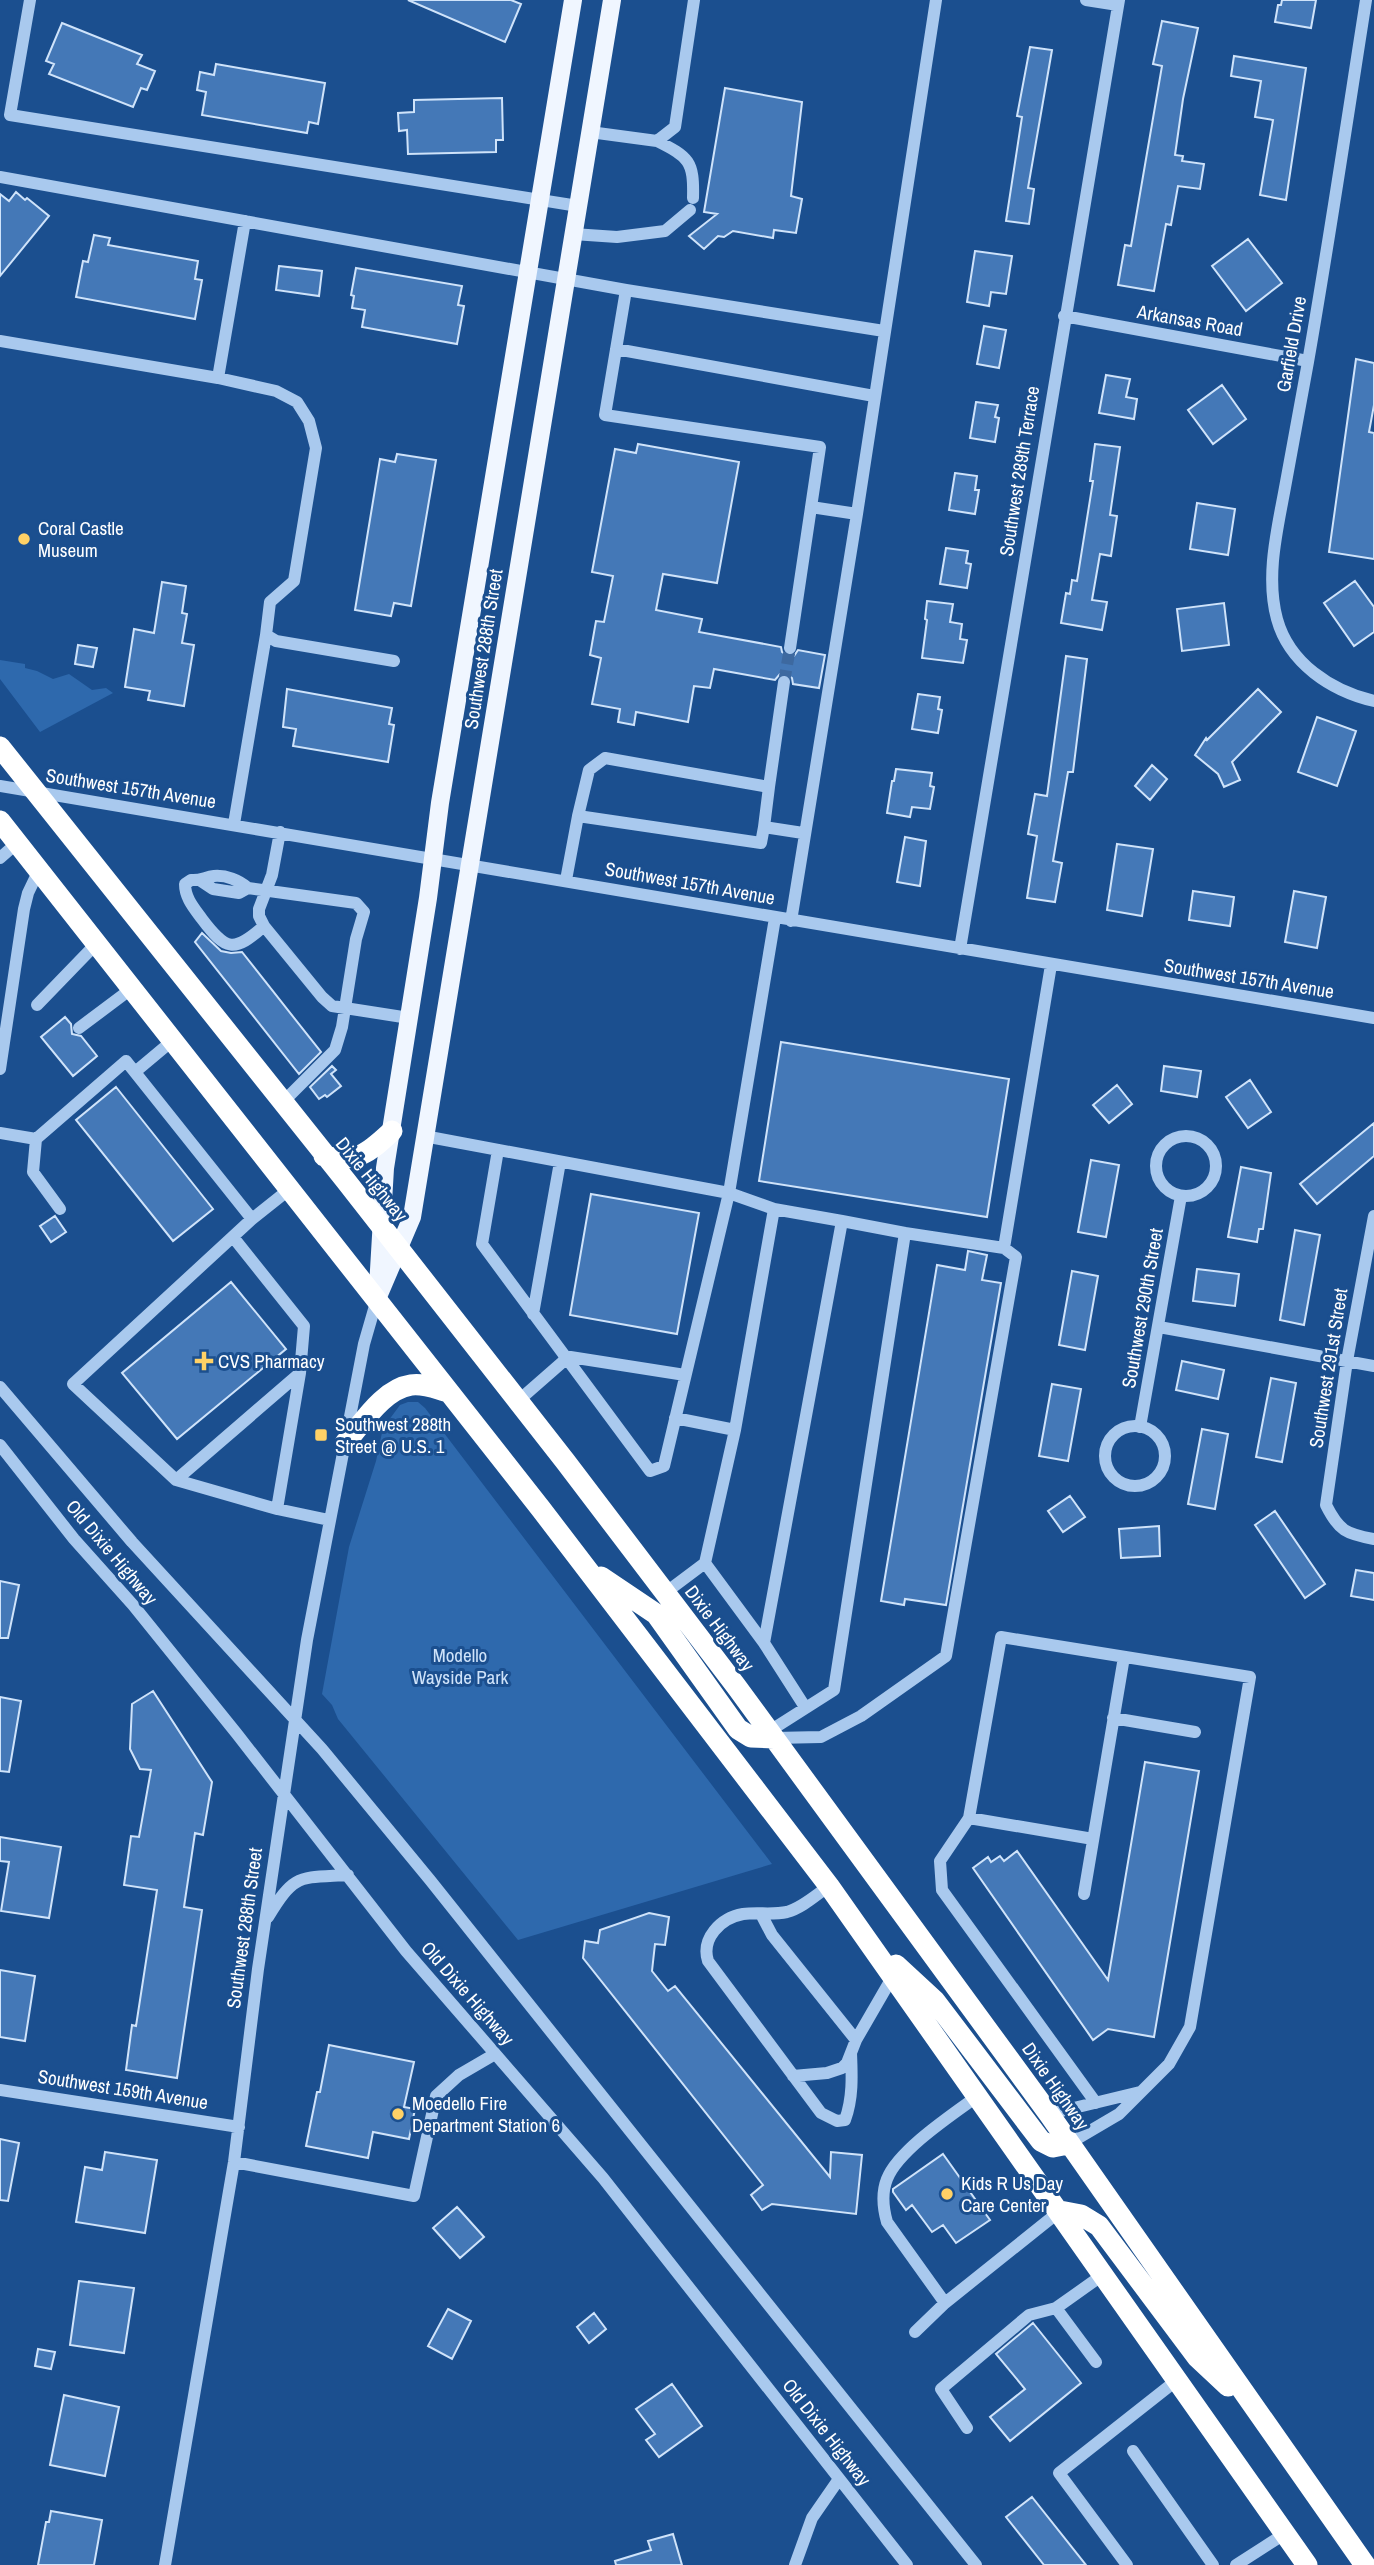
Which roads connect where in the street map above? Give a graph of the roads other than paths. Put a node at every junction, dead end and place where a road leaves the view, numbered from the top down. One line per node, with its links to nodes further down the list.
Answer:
1 (30, 0): 12 (street)
2 (573, 0): 12 (main road, Southwest 288th Street)
3 (612, 0): 9 (main road, Southwest 288th Street)
4 (694, 0): 10 (street)
5 (936, 0): 20 (street)
6 (1086, 0): 8 (street)
7 (1366, 0): 23 (street, Garfield Drive)
8 (1119, 3): 19 (street, Southwest 289th Terrace)
9 (590, 132): 10 (street); 13 (main road, Southwest 288th Street)
10 (657, 141): 15 (street)
11 (0, 177): 14 (street)
12 (540, 201): 13 (street); 16 (main road, Southwest 288th Street)
13 (578, 206): 15 (main road, Southwest 288th Street)
14 (245, 221): 16 (street); 24 (street)
15 (573, 234): 17 (main road, Southwest 288th Street)
16 (527, 271): 17 (street); 45 (main road, Southwest 288th Street)
17 (566, 278): 18 (street); 46 (main road, Southwest 288th Street)
18 (626, 290): 20 (street); 22 (street)
19 (1064, 316): 23 (street, Arkansas Road); 54 (street, Southwest 289th Terrace)
20 (884, 331): 25 (street)
21 (0, 341): 24 (street)
22 (615, 349): 25 (street); 26 (street)
23 (1308, 361): 32 (street, Garfield Drive)
24 (218, 378): 28 (street)
25 (874, 396): 27 (street)
26 (811, 507): 27 (street); 29 (street)
27 (857, 514): 42 (street)
28 (266, 635): 30 (street); 39 (street)
29 (790, 648)
30 (394, 662)
31 (784, 682): 35 (street)
32 (1374, 701)
33 (0, 747): 36 (highway, Dixie Highway)
34 (0, 786): 36 (street, Southwest 157th Avenue)
35 (769, 788): 37 (street); 40 (street)
36 (36, 792): 39 (street, Southwest 157th Avenue); 65 (highway, Dixie Highway)
37 (578, 816): 40 (street); 48 (street)
38 (0, 821): 43 (highway)
39 (234, 824): 41 (street, Southwest 157th Avenue)
40 (764, 827): 42 (street)
41 (280, 832): 45 (street, Southwest 157th Avenue); 49 (street)
42 (803, 833): 51 (street)
43 (17, 843): 44 (street); 47 (highway)
44 (0, 858)
45 (432, 858): 46 (street, Southwest 157th Avenue); 60 (main road, Southwest 288th Street)
46 (469, 864): 48 (street, Southwest 157th Avenue); 68 (main road, Southwest 288th Street)
47 (39, 870): 53 (highway); 63 (street)
48 (566, 880): 50 (street, Southwest 157th Avenue)
49 (266, 890): 52 (street); 52 (street); 58 (street)
50 (775, 918): 51 (street, Southwest 157th Avenue); 74 (street)
51 (791, 921): 54 (street, Southwest 157th Avenue)
52 (264, 926): 58 (street)
53 (96, 944): 56 (highway); 57 (street)
54 (960, 949): 55 (street, Southwest 157th Avenue)
55 (1051, 965): 59 (street, Southwest 157th Avenue); 85 (street)
56 (131, 989): 61 (street); 62 (highway)
57 (37, 1005)
58 (345, 1009): 60 (street); 65 (street)
59 (1374, 1017)
60 (409, 1018): 66 (main road, Southwest 288th Street)
61 (79, 1028)
62 (172, 1041): 64 (street); 73 (highway)
63 (0, 1069)
64 (135, 1072): 69 (street); 79 (street)
65 (282, 1102): 71 (highway, Dixie Highway)
66 (392, 1131): 71 (highway); 81 (main road, Southwest 288th Street)
67 (0, 1133): 69 (street)
68 (424, 1136): 70 (street); 84 (main road, Southwest 288th Street)
69 (36, 1139): 76 (street)
70 (498, 1150): 72 (street); 87 (street)
71 (324, 1156): 81 (highway, Dixie Highway)
72 (560, 1162): 74 (street); 87 (street)
73 (291, 1188): 79 (street); 86 (highway)
74 (729, 1193): 77 (street); 93 (street)
75 (1181, 1195): 75 (street); 88 (street, Southwest 290th Street)
76 (60, 1209)
77 (774, 1209): 80 (street); 99 (street)
78 (1374, 1216): 90 (street, Southwest 291st Street)
79 (252, 1219): 83 (street)
80 (842, 1221): 82 (street); 109 (street)
81 (380, 1225): 84 (highway, Dixie Highway); 86 (main road, Southwest 288th Street)
82 (905, 1233): 85 (street); 111 (street)
83 (233, 1237): 92 (street); 102 (street)
84 (398, 1248): 86 (main road, Southwest 288th Street); 96 (highway, Dixie Highway)
85 (1004, 1248): 115 (street)
86 (377, 1298): 95 (highway); 100 (street, Southwest 288th Street)
87 (533, 1314): 89 (street)
88 (1158, 1327): 90 (street); 98 (street, Southwest 290th Street)
89 (565, 1357): 93 (street); 96 (street); 97 (street)
90 (1347, 1361): 91 (street); 105 (street, Southwest 291st Street)
91 (1374, 1366)
92 (300, 1374): 102 (street); 103 (street)
93 (685, 1375): 97 (street)
94 (0, 1387): 113 (street)
95 (449, 1392): 100 (highway); 107 (highway)
96 (518, 1401): 108 (highway, Dixie Highway)
97 (675, 1419): 99 (street)
98 (1140, 1427): 98 (street)
99 (735, 1430): 106 (street)
100 (345, 1444): 104 (street, Southwest 288th Street)
101 (0, 1445): 116 (street, Old Dixie Highway)
102 (176, 1480): 103 (street)
103 (277, 1509): 104 (street)
104 (329, 1520): 113 (street, Southwest 288th Street)
105 (1374, 1539)
106 (705, 1563): 108 (street); 109 (street)
107 (585, 1566): 115 (highway); 120 (highway)
108 (665, 1593): 115 (highway, Dixie Highway)
109 (764, 1643): 111 (street)
110 (1124, 1657): 112 (street); 117 (street); 131 (street)
111 (805, 1707): 115 (street)
112 (1113, 1718): 114 (street); 118 (street)
113 (294, 1719): 116 (street, Southwest 288th Street); 153 (street)
114 (1195, 1732)
115 (771, 1735): 134 (highway, Dixie Highway)
116 (282, 1792): 119 (street, Old Dixie Highway); 123 (street, Southwest 288th Street)
117 (969, 1818): 118 (street); 133 (street)
118 (1093, 1839): 121 (street)
119 (348, 1875): 123 (street); 128 (street, Old Dixie Highway)
120 (829, 1886): 122 (street); 124 (highway)
121 (1084, 1894)
122 (761, 1914): 126 (street); 129 (street)
123 (265, 1923): 135 (street, Southwest 288th Street)
124 (869, 1940): 125 (highway); 136 (highway)
125 (893, 1976): 126 (street); 132 (highway)
126 (856, 2040): 127 (street)
127 (851, 2053): 129 (street); 129 (street)
128 (495, 2054): 137 (street); 148 (street, Old Dixie Highway)
129 (793, 2076)
130 (0, 2090): 135 (street, Southwest 159th Avenue)
131 (1141, 2091): 133 (street); 136 (street)
132 (979, 2095): 138 (highway); 140 (street)
133 (1096, 2103): 134 (street)
134 (1049, 2114): 136 (highway, Dixie Highway)
135 (239, 2127): 137 (street, Southwest 288th Street)
136 (1068, 2144): 145 (highway, Dixie Highway)
137 (234, 2162): 150 (street, Southwest 288th Street)
138 (1060, 2211): 139 (highway); 140 (street); 145 (highway)
139 (1104, 2274): 141 (street); 144 (highway)
140 (945, 2303): 142 (street)
141 (1056, 2308): 143 (street); 146 (street)
142 (915, 2332)
143 (1096, 2362)
144 (1177, 2380): 149 (highway); 154 (street)
145 (1260, 2417): 158 (highway, Dixie Highway)
146 (967, 2428)
147 (1133, 2451): 155 (street)
148 (839, 2479): 151 (street); 152 (street, Old Dixie Highway)
149 (1286, 2533): 156 (street); 157 (highway)
150 (165, 2565)
151 (795, 2565)
152 (907, 2565)
153 (976, 2565)
154 (1127, 2565)
155 (1213, 2565)
156 (1236, 2565)
157 (1307, 2565)
158 (1365, 2565)

